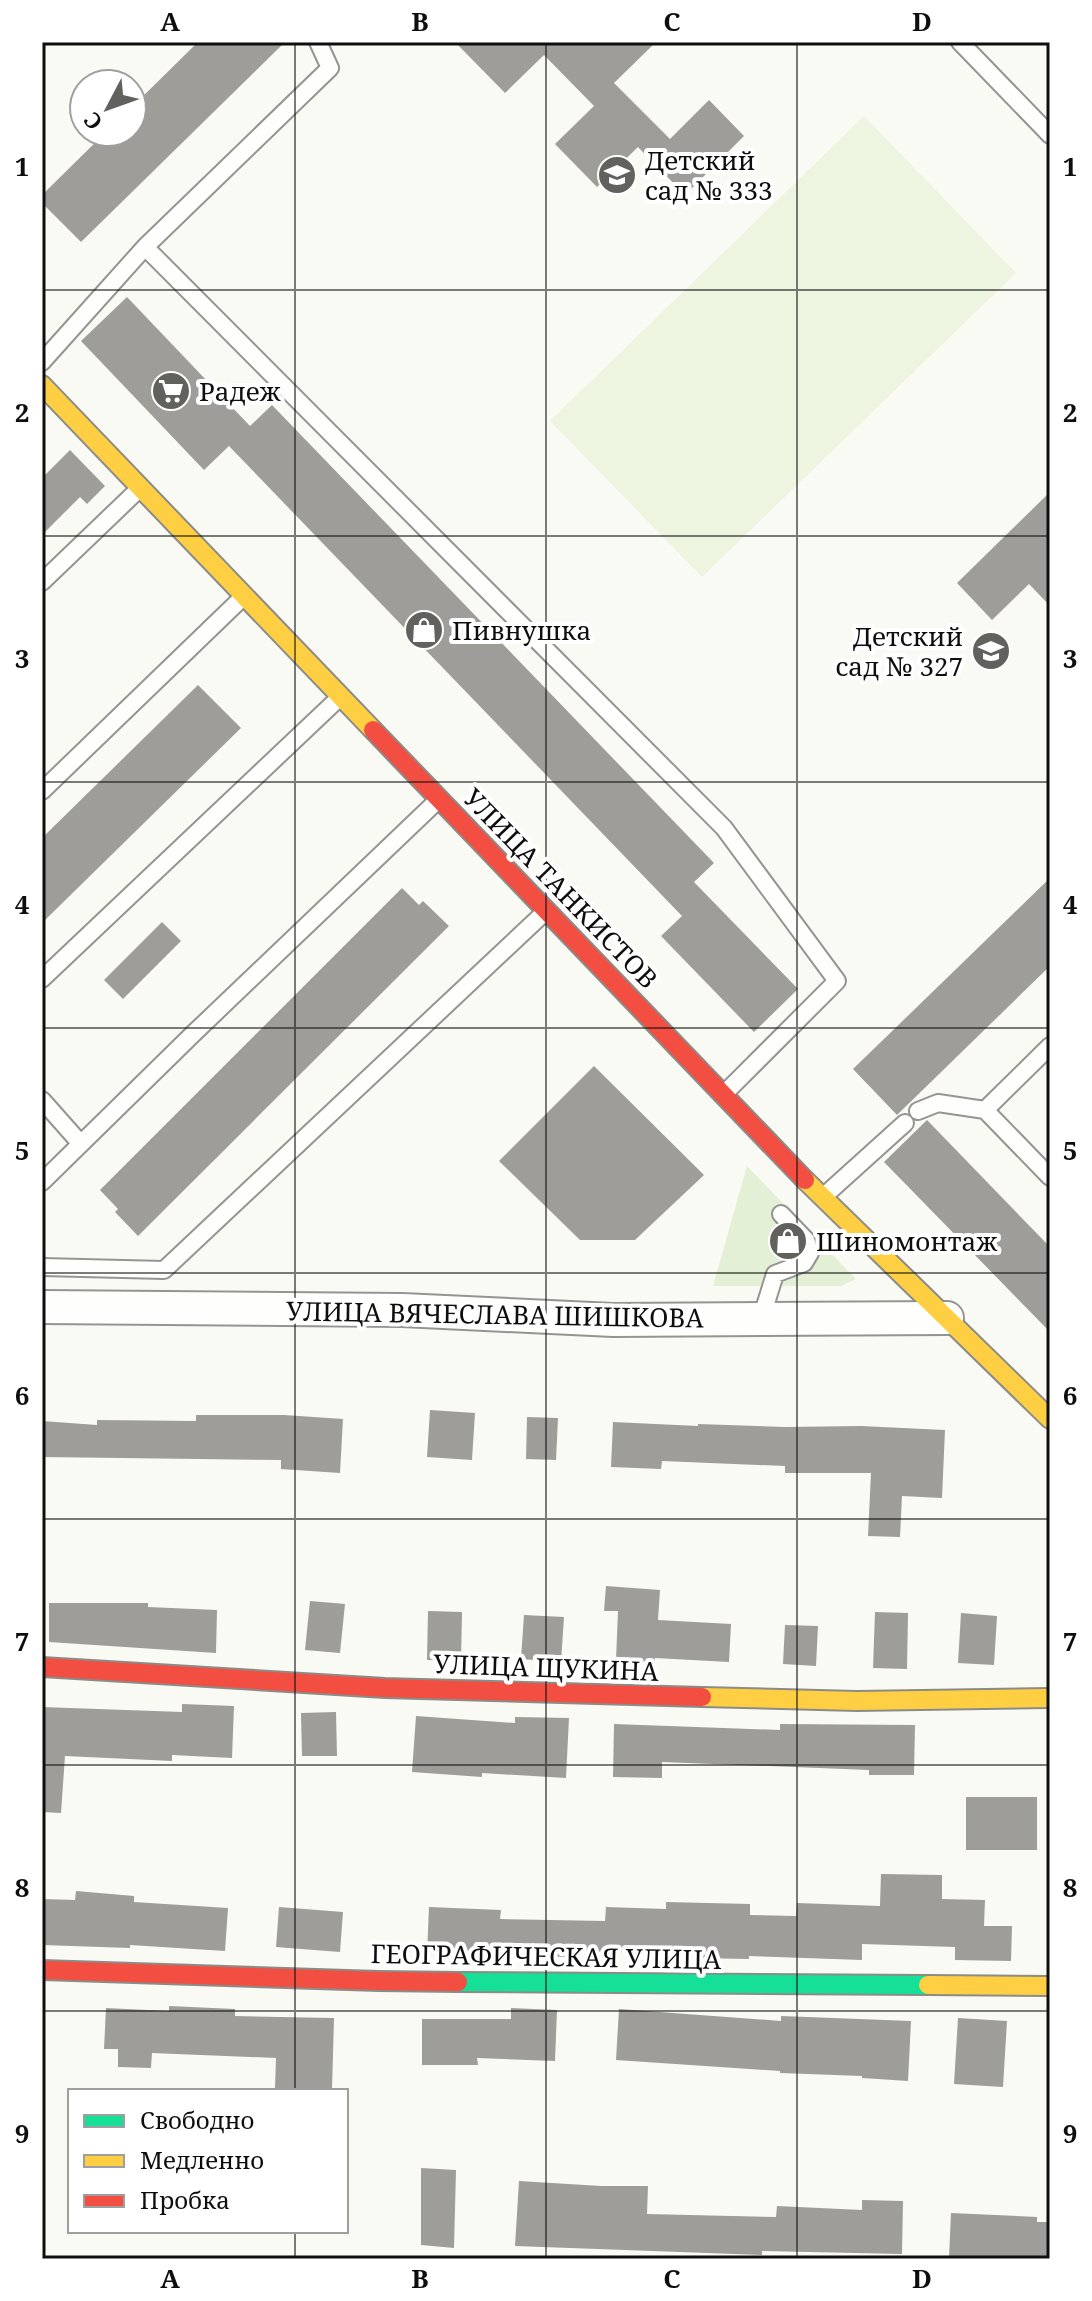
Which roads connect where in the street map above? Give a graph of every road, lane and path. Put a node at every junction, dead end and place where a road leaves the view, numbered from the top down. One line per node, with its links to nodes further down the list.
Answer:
1 (318, 42): 4 (lane)
2 (960, 42): 3 (lane)
3 (1050, 135)
4 (145, 247): 5 (lane); 16 (lane)
5 (42, 362)
6 (44, 391): 7 (street, УЛИЦА ТАНКИСТОВ)
7 (141, 488): 8 (lane); 9 (street, УЛИЦА ТАНКИСТОВ)
8 (42, 582)
9 (244, 596): 10 (street, УЛИЦА ТАНКИСТОВ); 11 (lane)
10 (340, 697): 12 (street, УЛИЦА ТАНКИСТОВ); 14 (lane)
11 (42, 791)
12 (439, 799): 13 (street, УЛИЦА ТАНКИСТОВ); 21 (lane)
13 (547, 911): 16 (street, УЛИЦА ТАНКИСТОВ); 26 (lane)
14 (42, 979)
15 (1050, 1046): 18 (lane)
16 (723, 1095): 24 (street, УЛИЦА ТАНКИСТОВ)
17 (42, 1100): 21 (lane)
18 (985, 1110): 19 (lane); 22 (lane)
19 (918, 1111)
20 (905, 1123): 24 (lane)
21 (81, 1144): 23 (lane)
22 (1050, 1177)
23 (42, 1182)
24 (822, 1198): 28 (street, УЛИЦА ТАНКИСТОВ)
25 (781, 1214): 29 (lane)
26 (42, 1267)
27 (42, 1307): 29 (street, УЛИЦА ВЯЧЕСЛАВА ШИШКОВА)
28 (947, 1318): 29 (street, УЛИЦА ВЯЧЕСЛАВА ШИШКОВА); 30 (street, УЛИЦА ТАНКИСТОВ)
29 (761, 1319)
30 (1050, 1419)
31 (42, 1667): 32 (street, УЛИЦА ЩУКИНА)
32 (1050, 1698)
33 (42, 1970): 34 (street, ГЕОГРАФИЧЕСКАЯ УЛИЦА)
34 (1050, 1986)

